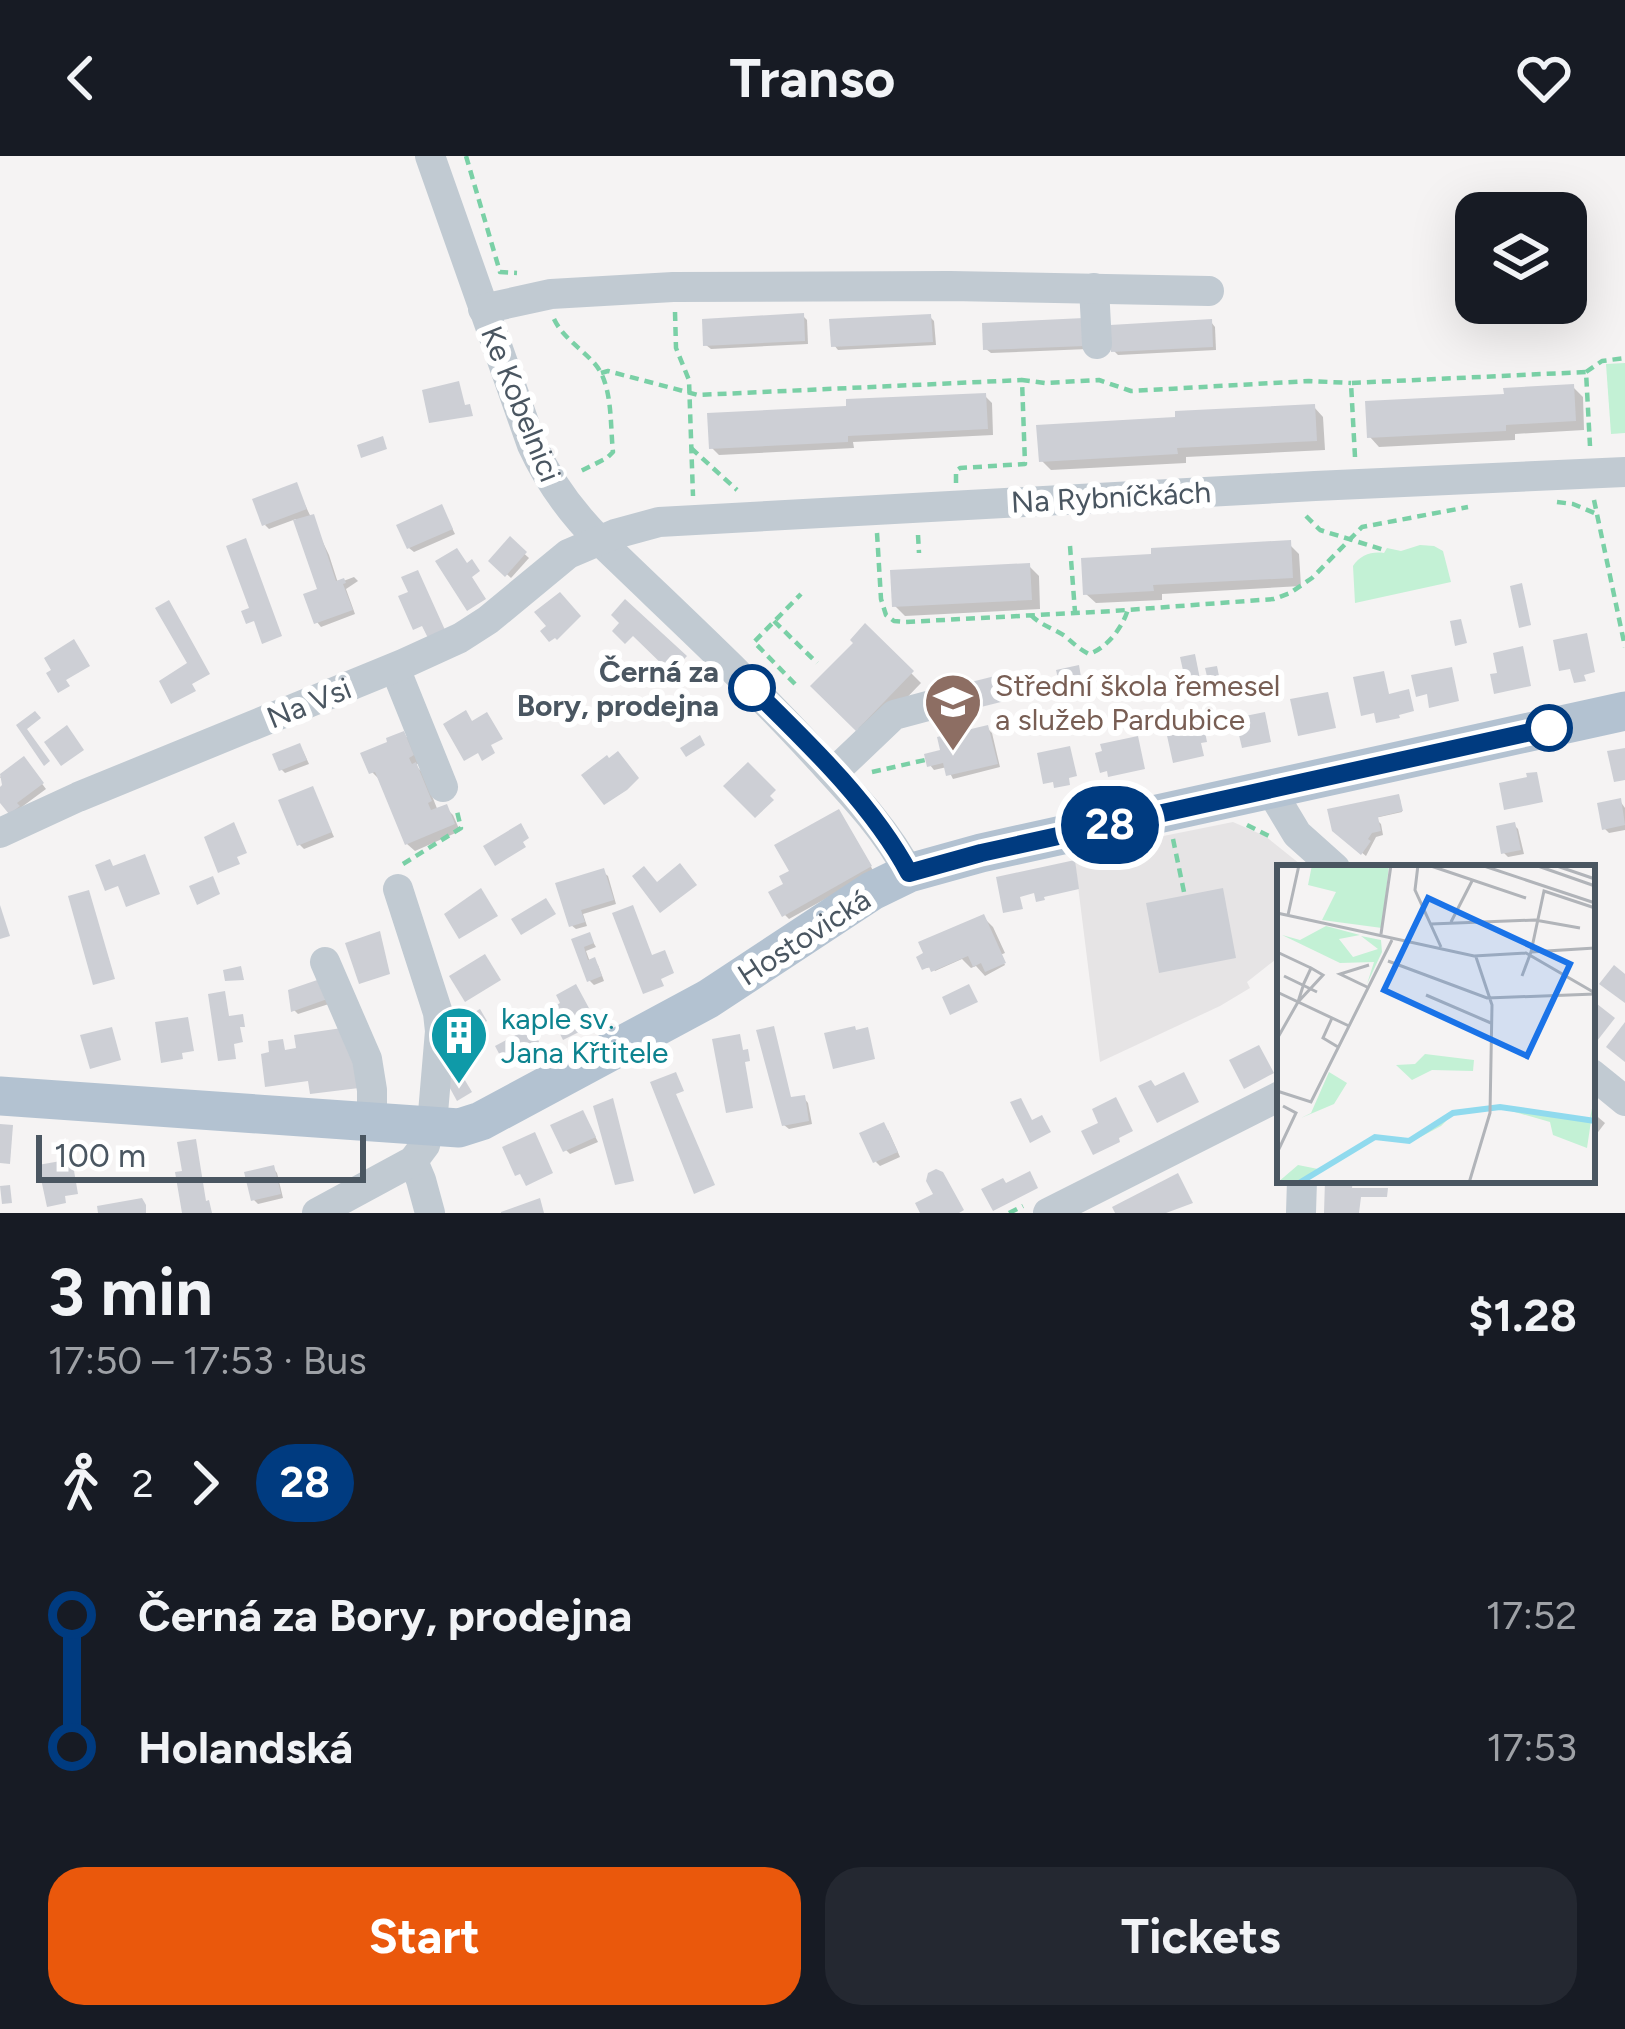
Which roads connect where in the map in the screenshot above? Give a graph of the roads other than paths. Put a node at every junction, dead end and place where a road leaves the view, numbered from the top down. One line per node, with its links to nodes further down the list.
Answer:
1 (430, 156): 4 (street)
2 (1094, 288): 3 (street, Ke Kobelnici); 4 (street, Ke Kobelnici); 5 (street)
3 (1209, 291)
4 (482, 309): 7 (street, Ke Kobelnici)
5 (1096, 344)
6 (1625, 472): 7 (street, Na Rybníčkách)
7 (599, 540): 8 (street, Na Vsi); 11 (street, Ke Kobelnici)
8 (395, 668): 12 (street); 14 (street, Na Vsi)
9 (965, 696): 11 (street)
10 (1625, 711): 13 (main road, Hostovická)
11 (848, 774): 16 (street, Ke Kobelnici)
12 (443, 787)
13 (1270, 789): 15 (street); 16 (main road, Hostovická)
14 (0, 833)
15 (1332, 865)
16 (909, 873): 24 (main road, Hostovická)
17 (400, 877): 24 (street)
18 (326, 962): 23 (street)
19 (1595, 1076): 22 (street)
20 (0, 1096): 23 (main road, Hostovická)
21 (1277, 1098): 28 (street)
22 (1625, 1101)
23 (372, 1123): 24 (main road, Hostovická)
24 (421, 1144): 26 (street); 27 (street)
25 (1303, 1183): 29 (street)
26 (317, 1213)
27 (430, 1213)
28 (1048, 1213)
29 (1301, 1213)

